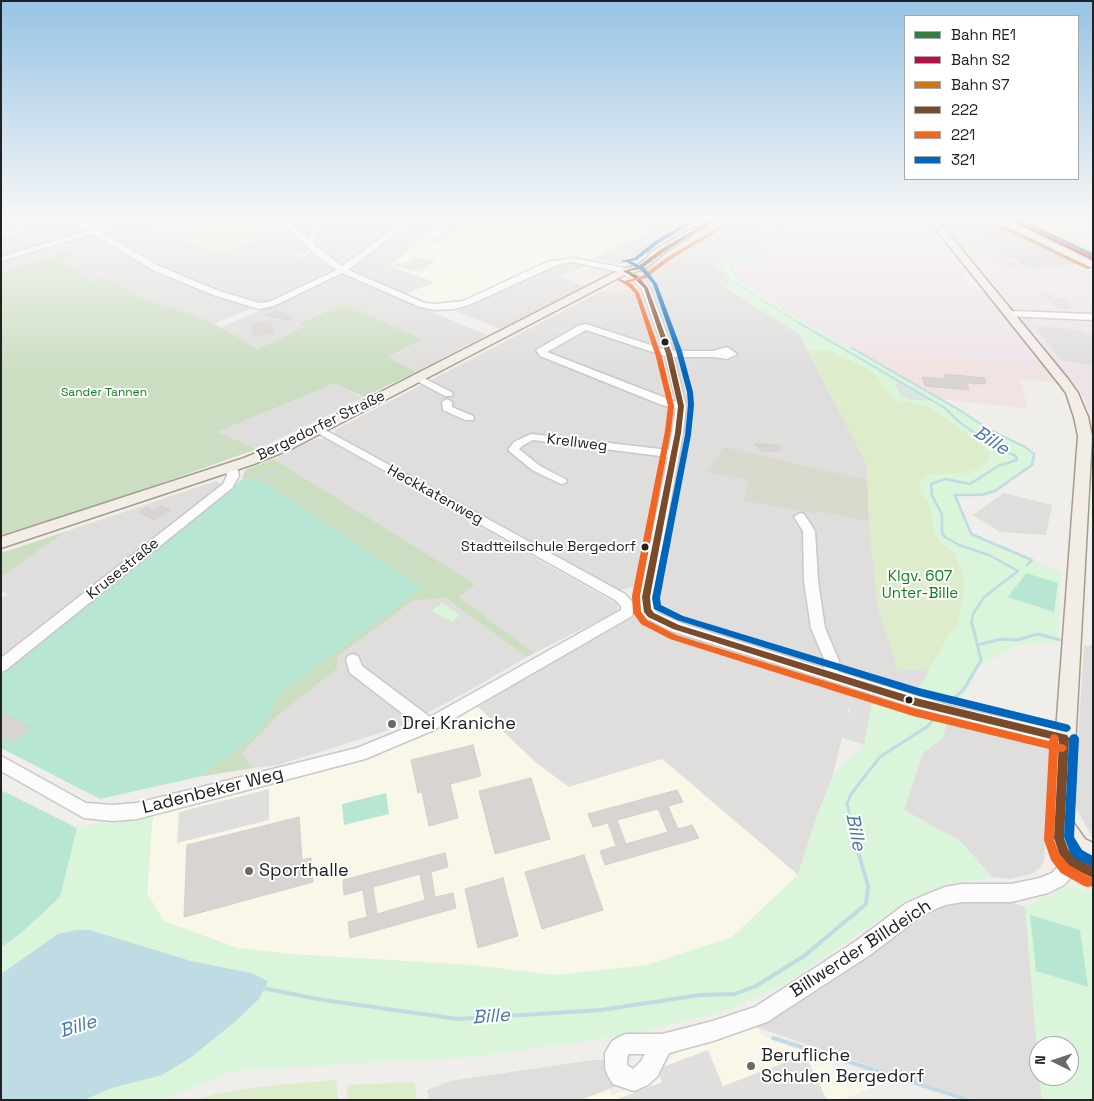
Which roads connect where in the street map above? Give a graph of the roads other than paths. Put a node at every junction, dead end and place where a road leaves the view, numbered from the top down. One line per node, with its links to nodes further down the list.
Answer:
1 (159, 269): 6 (street)
2 (538, 269): 6 (street)
3 (615, 269): 7 (street)
4 (634, 269): 7 (main road, Bergedorfer Straße)
5 (973, 269): 8 (main road)
6 (342, 270)
7 (625, 272): 10 (street); 12 (main road, Bergedorfer Straße)
8 (1010, 314): 9 (street); 26 (main road)
9 (1093, 317)
10 (669, 354): 11 (street); 13 (street); 13 (street)
11 (714, 354)
12 (418, 378): 14 (street); 15 (main road, Bergedorfer Straße)
13 (681, 406): 16 (street)
14 (468, 418)
15 (318, 429): 17 (main road, Bergedorfer Straße); 21 (street, Heckkatenweg)
16 (673, 454): 18 (street, Krellweg); 24 (street)
17 (231, 466): 20 (main road, Bergedorfer Straße); 23 (street, Krusestraße)
18 (561, 481)
19 (800, 517): 24 (street)
20 (1, 543)
21 (628, 606): 25 (street, Ladenbeker Weg)
22 (353, 660): 25 (street)
23 (1, 666)
24 (831, 676): 26 (street)
25 (429, 725): 27 (street, Ladenbeker Weg)
26 (1064, 738): 28 (main road)
27 (1, 764)
28 (1080, 855): 29 (main road); 30 (street, Billwerder Billdeich)
29 (1093, 873)
30 (662, 1044)

